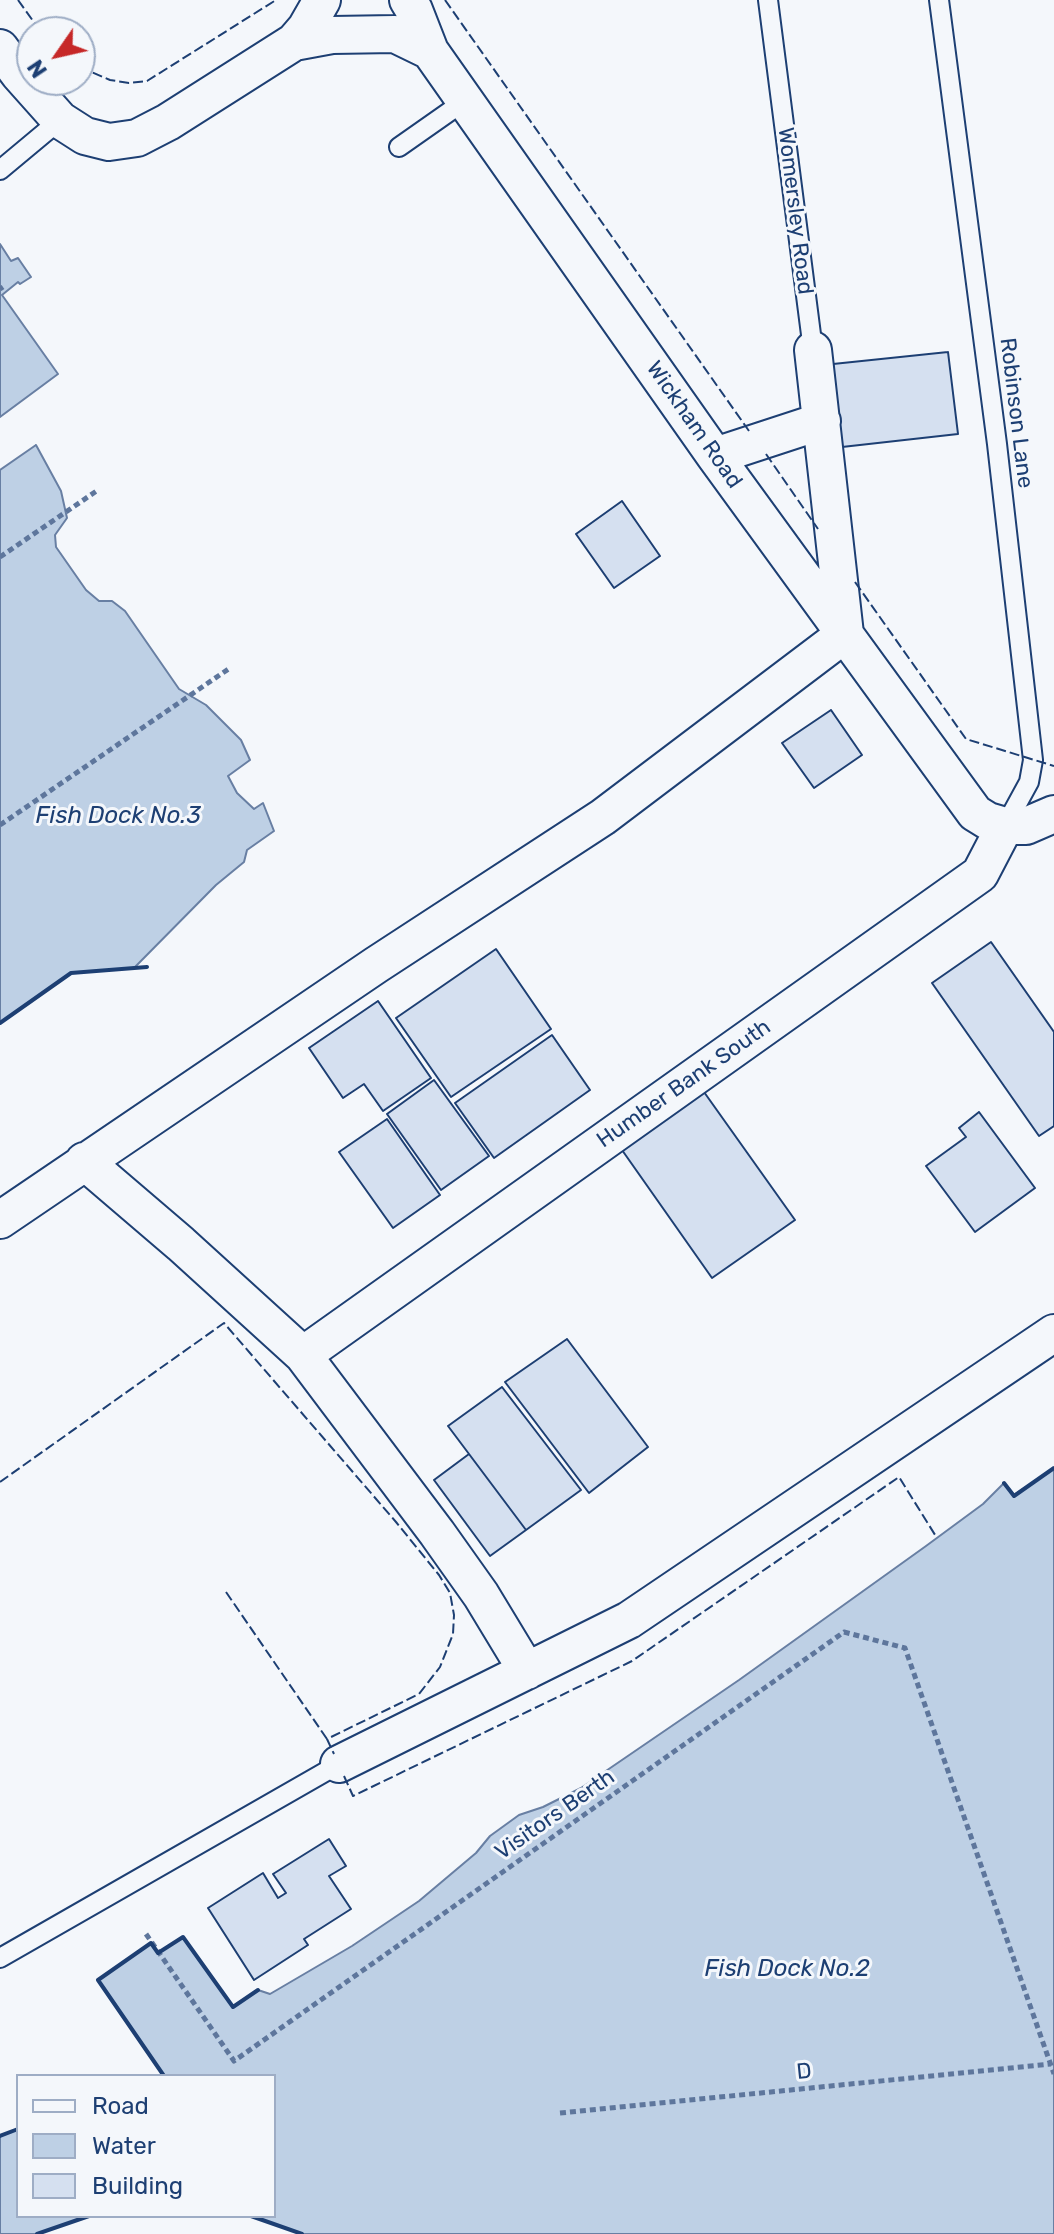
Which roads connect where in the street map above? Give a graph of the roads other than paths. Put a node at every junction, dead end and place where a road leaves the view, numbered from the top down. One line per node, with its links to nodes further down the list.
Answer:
1 (322, 0): 5 (street)
2 (408, 0): 7 (street, Wickham Road)
3 (768, 0): 12 (lane, Womersley Road)
4 (939, 0): 17 (lane, Robinson Lane)
5 (294, 42): 7 (street); 9 (street)
6 (0, 48): 9 (street)
7 (430, 51): 8 (street, Wickham Road)
8 (466, 100): 10 (lane); 14 (street, Wickham Road)
9 (60, 120): 11 (lane)
10 (399, 147)
11 (0, 170)
12 (813, 350): 13 (street, Womersley Road)
13 (822, 421): 14 (street); 15 (street, Womersley Road)
14 (715, 456): 15 (street, Wickham Road)
15 (845, 634): 17 (street, Wickham Road); 18 (street)
16 (1054, 814): 17 (street)
17 (1005, 826): 21 (street, Humber Bank South)
18 (84, 1161): 19 (street); 21 (street)
19 (0, 1220)
20 (1054, 1333): 22 (street)
21 (303, 1355): 22 (street)
22 (527, 1671): 23 (street)
23 (339, 1764): 24 (lane)
24 (0, 1958)

